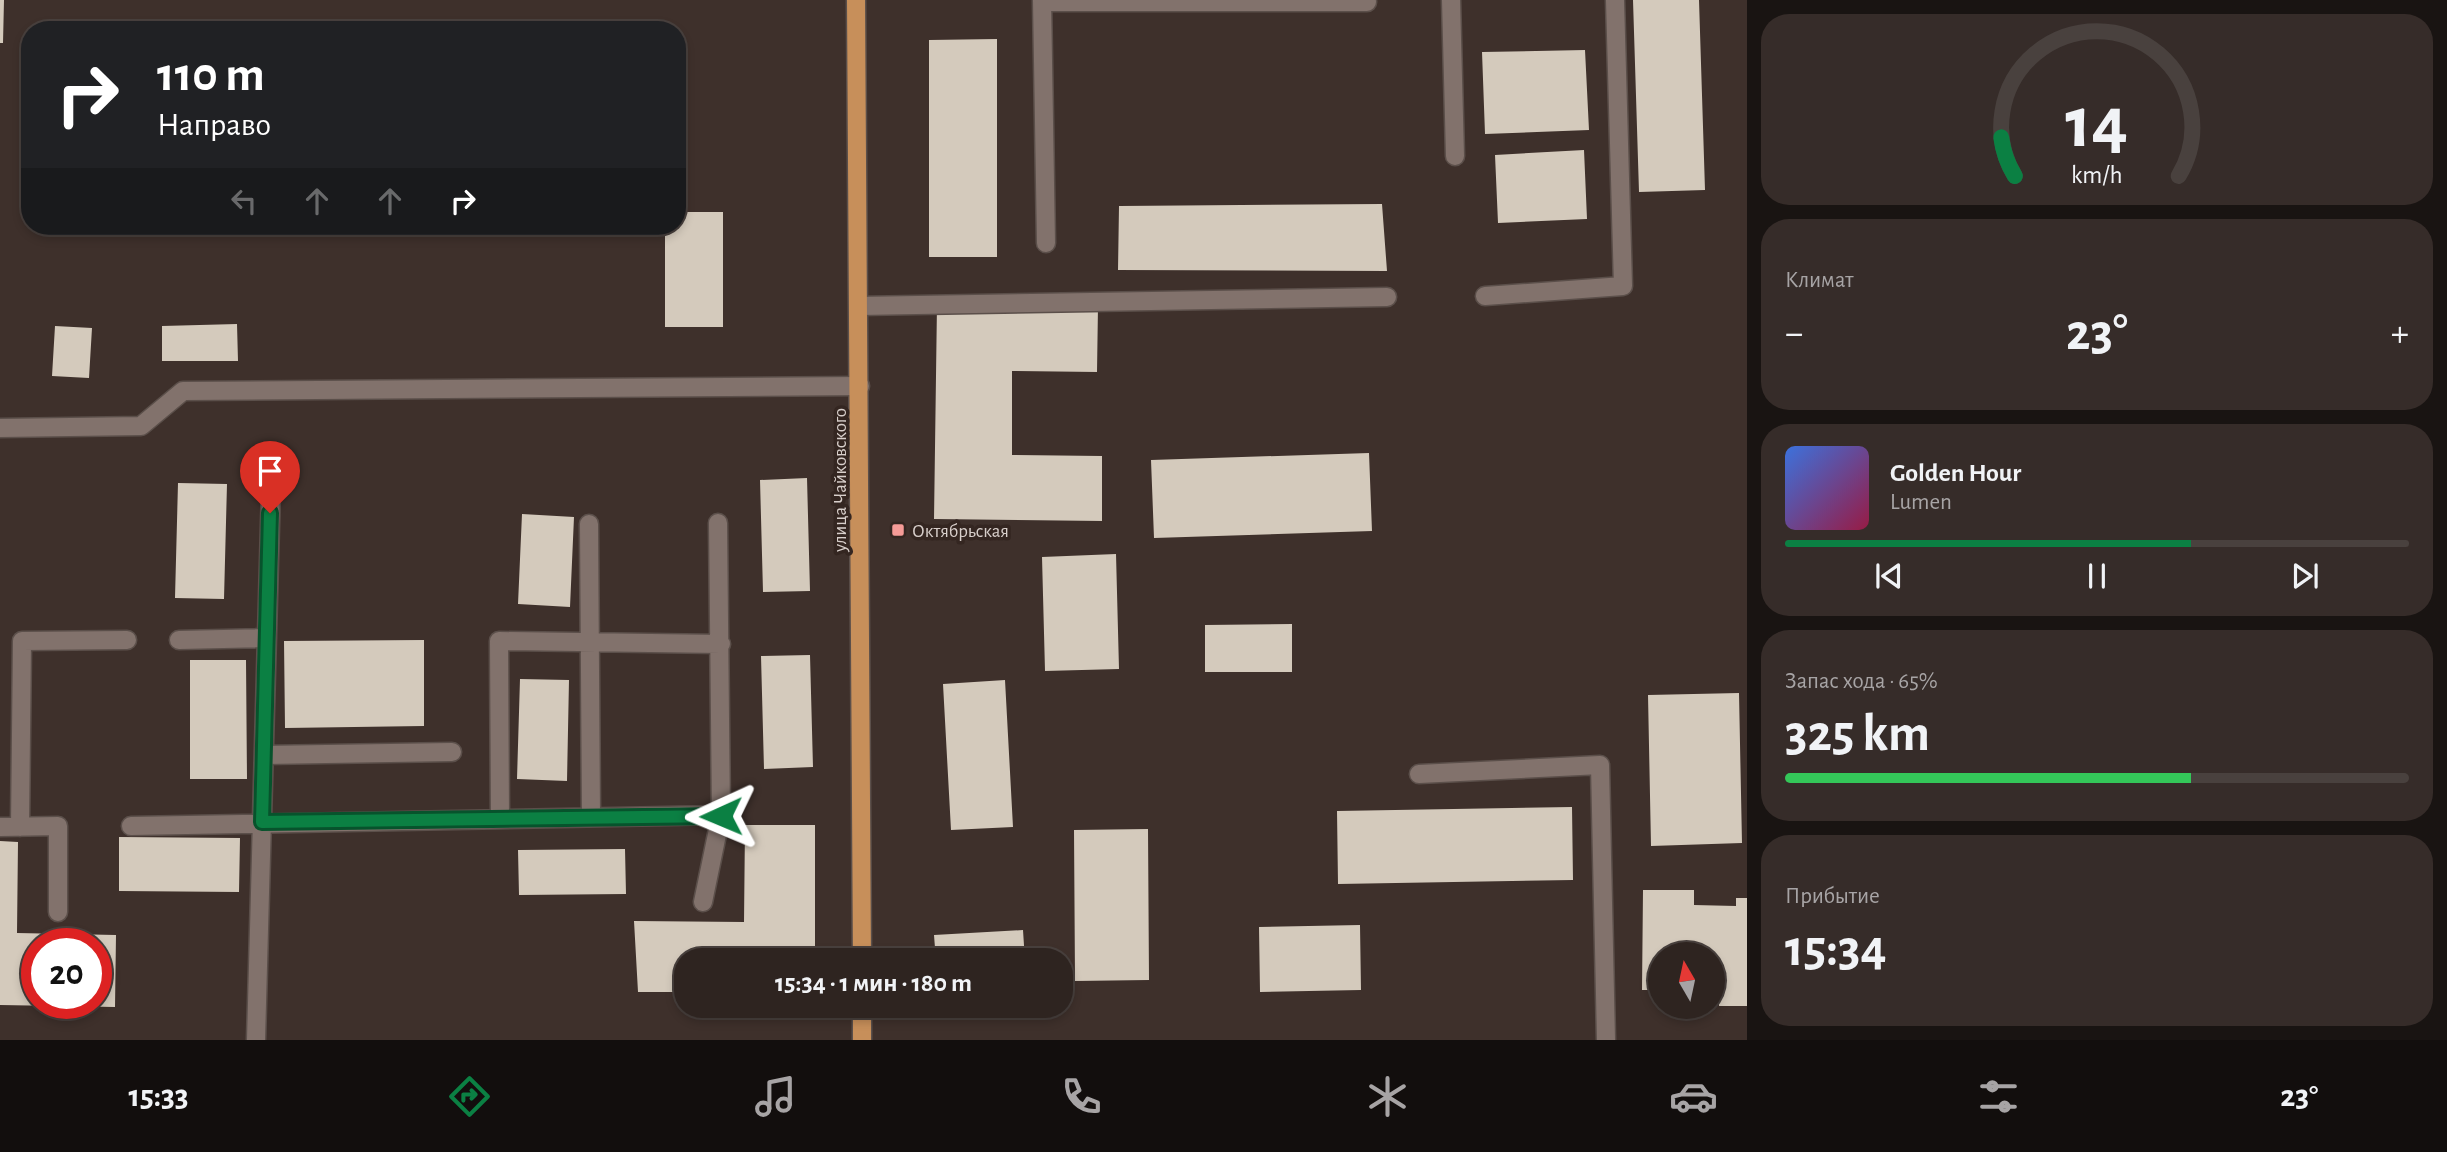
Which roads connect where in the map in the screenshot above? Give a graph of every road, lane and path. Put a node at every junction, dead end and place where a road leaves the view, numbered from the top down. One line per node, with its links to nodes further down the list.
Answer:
1 (856, 0): 10 (main road, улица Чайковского)
2 (1451, 0): 6 (lane)
3 (1615, 0): 8 (lane)
4 (1042, 1): 5 (lane); 7 (lane)
5 (1367, 2)
6 (1455, 156)
7 (1046, 243)
8 (1485, 296)
9 (1387, 297): 10 (lane)
10 (859, 306): 11 (main road, улица Чайковского)
11 (860, 386): 12 (lane); 33 (main road, улица Чайковского)
12 (0, 428)
13 (271, 488): 16 (lane)
14 (718, 523): 20 (lane)
15 (589, 524): 19 (lane)
16 (267, 638): 18 (lane); 22 (lane)
17 (127, 640): 30 (lane)
18 (179, 640)
19 (591, 642): 20 (lane); 25 (lane); 26 (lane)
20 (721, 644): 24 (lane)
21 (453, 752): 22 (lane)
22 (264, 755): 27 (lane)
23 (1419, 774): 37 (lane)
24 (721, 816): 25 (lane); 31 (lane)
25 (591, 817): 26 (lane)
26 (500, 819): 27 (lane)
27 (262, 822): 28 (lane); 35 (lane)
28 (131, 826)
29 (0, 827): 30 (lane)
30 (20, 827): 32 (lane)
31 (703, 902)
32 (58, 912)
33 (862, 948)
34 (862, 1018): 36 (main road)
35 (256, 1040)
36 (862, 1040)
37 (1606, 1040)

